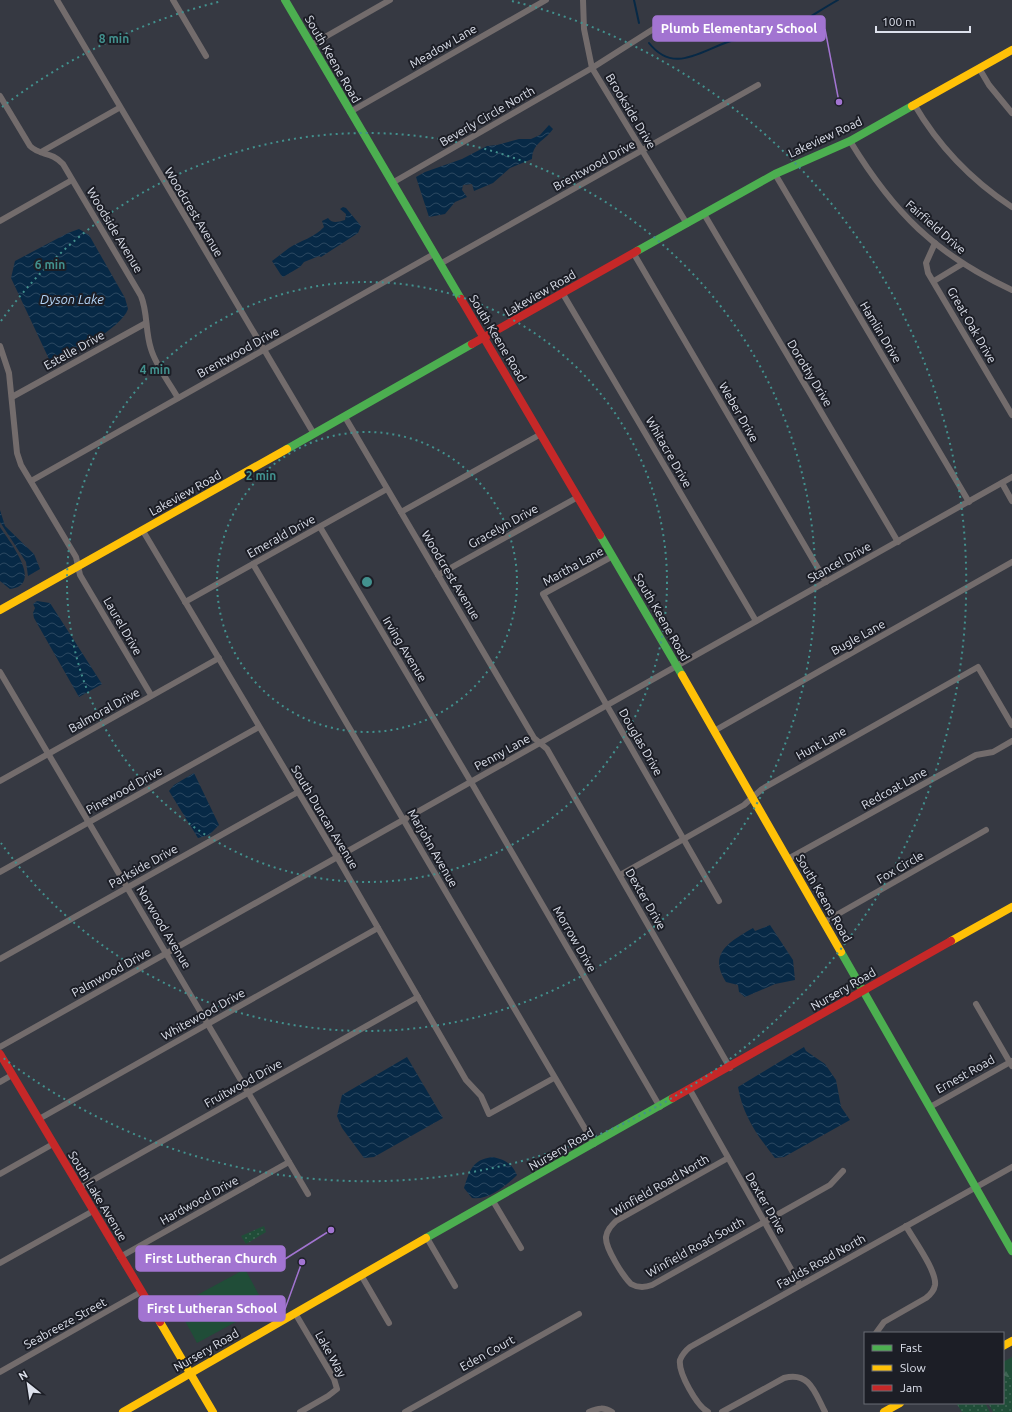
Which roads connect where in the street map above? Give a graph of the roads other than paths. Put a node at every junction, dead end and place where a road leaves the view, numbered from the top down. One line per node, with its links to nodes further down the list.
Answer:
1 (57, 0): 16 (street, Woodcrest Avenue)
2 (173, 0): 10 (street)
3 (284, 0): 8 (street, South Keene Road)
4 (390, 0): 8 (street)
5 (546, 0): 17 (street, Meadow Lane)
6 (583, 0): 11 (street, Brookside Drive)
7 (655, 28): 11 (street, Beverly Circle North)
8 (311, 45): 17 (street, South Keene Road)
9 (1012, 50): 12 (street, Lakeview Road)
10 (206, 56)
11 (592, 68): 20 (street, Brookside Drive); 24 (street, Beverly Circle North)
12 (979, 68): 15 (street, Lakeview Road); 18 (street)
13 (758, 85): 20 (street, Brentwood Drive)
14 (0, 96): 21 (street, Woodside Avenue)
15 (914, 104): 19 (street, Lakeview Road); 25 (street)
16 (119, 108): 21 (street); 40 (street, Woodcrest Avenue)
17 (350, 112): 24 (street, South Keene Road)
18 (1012, 113)
19 (850, 141): 22 (street, Lakeview Road); 29 (street, Fairfield Drive)
20 (642, 150): 28 (street, Brookside Drive); 32 (street, Brentwood Drive)
21 (41, 152): 23 (street, Woodside Avenue)
22 (775, 174): 26 (street, Lakeview Road); 53 (street, Hamlin Drive)
23 (72, 180): 27 (street); 37 (street, Woodside Avenue)
24 (392, 183): 30 (street, South Keene Road)
25 (1012, 207)
26 (704, 214): 28 (street, Lakeview Road); 57 (street, Dorothy Drive)
27 (0, 221)
28 (687, 224): 31 (street, Lakeview Road)
29 (935, 243): 33 (street, Fairfield Drive); 34 (street, Great Oak Drive)
30 (434, 254): 32 (street, South Keene Road); 40 (street, Brentwood Drive)
31 (634, 254): 36 (street, Lakeview Road); 63 (street, Weber Drive)
32 (440, 264): 38 (street, South Keene Road)
33 (962, 264): 34 (street); 35 (street, Fairfield Drive)
34 (934, 281): 43 (street, Great Oak Drive)
35 (1012, 290)
36 (563, 294): 38 (street, Lakeview Road); 67 (street, Whitacre Drive)
37 (146, 323): 41 (street, Estelle Drive); 42 (street, Woodside Avenue)
38 (484, 339): 44 (street, Lakeview Road); 46 (street, South Keene Road)
39 (0, 346): 41 (street)
40 (264, 350): 42 (street, Brentwood Drive); 45 (street, Woodcrest Avenue)
41 (12, 397): 48 (street)
42 (178, 398): 48 (street, Brentwood Drive)
43 (1012, 415)
44 (345, 417): 45 (street, Lakeview Road); 50 (street, Woodcrest Avenue)
45 (314, 434): 56 (street, Lakeview Road)
46 (541, 434): 51 (street, South Keene Road); 54 (street)
47 (1012, 477): 49 (street, Stancel Drive)
48 (31, 481): 61 (street)
49 (1002, 483): 52 (street); 53 (street, Stancel Drive)
50 (387, 489): 54 (street, Woodcrest Avenue); 55 (street, Emerald Drive)
51 (578, 497): 58 (street, South Keene Road); 62 (street, Gracelyn Drive)
52 (1012, 501)
53 (969, 502): 57 (street, Stancel Drive)
54 (401, 512): 62 (street, Woodcrest Avenue)
55 (320, 527): 60 (street, Emerald Drive); 80 (street, Irving Avenue)
56 (143, 531): 61 (street, Lakeview Road); 65 (street, South Duncan Avenue)
57 (898, 542): 63 (street, Stancel Drive)
58 (613, 556): 64 (street, Martha Lane); 69 (street, South Keene Road)
59 (1012, 562): 75 (street, Bugle Lane)
60 (252, 564): 65 (street, Emerald Drive); 83 (street, Marjohn Avenue)
61 (78, 566): 66 (street, Lakeview Road); 71 (street, Laurel Drive)
62 (438, 575): 77 (street, Woodcrest Avenue)
63 (826, 582): 67 (street, Stancel Drive)
64 (543, 594): 72 (street, Douglas Drive)
65 (185, 602): 68 (street, South Duncan Avenue)
66 (0, 610)
67 (756, 621): 69 (street, Stancel Drive)
68 (219, 658): 71 (street, Balmoral Drive); 74 (street, South Duncan Avenue)
69 (677, 666): 72 (street, Penny Lane); 75 (street, South Keene Road)
70 (0, 672): 78 (street, Norwood Avenue)
71 (151, 696): 78 (street, Balmoral Drive)
72 (607, 705): 77 (street, Penny Lane); 86 (street, Douglas Drive)
73 (1012, 725): 82 (street, Hunt Lane)
74 (259, 727): 81 (street, South Duncan Avenue); 84 (street, Pinewood Drive)
75 (714, 731): 82 (street, South Keene Road)
76 (1012, 741): 88 (street, Redcoat Lane)
77 (540, 743): 80 (street, Penny Lane); 90 (street, Dexter Drive)
78 (48, 754): 79 (street, Balmoral Drive); 84 (street, Norwood Avenue)
79 (0, 781)
80 (471, 782): 83 (street, Penny Lane); 111 (street, Morrow Drive)
81 (298, 792): 87 (street, South Duncan Avenue); 91 (street, Parkside Drive)
82 (753, 798): 86 (street, Hunt Lane); 88 (street, South Keene Road)
83 (404, 820): 87 (street, Penny Lane); 107 (street, Marjohn Avenue)
84 (89, 822): 89 (street, Pinewood Drive); 91 (street, Norwood Avenue)
85 (986, 830): 94 (street, Fox Circle)
86 (684, 839): 90 (street, Hunt Lane); 92 (street, Douglas Drive)
87 (337, 857): 95 (street, South Duncan Avenue); 96 (street, Palmwood Drive)
88 (788, 859): 94 (street, South Keene Road)
89 (0, 872)
90 (620, 875): 105 (street, Dexter Drive)
91 (128, 887): 96 (street, Norwood Avenue); 97 (street, Parkside Drive)
92 (719, 901)
93 (1012, 907): 98 (street, Nursery Road)
94 (824, 922): 98 (street, South Keene Road)
95 (378, 928): 99 (street, South Duncan Avenue); 101 (street, Whitewood Drive)
96 (166, 953): 101 (street, Norwood Avenue); 102 (street, Palmwood Drive)
97 (0, 959)
98 (864, 991): 105 (street, Nursery Road); 112 (street, South Keene Road)
99 (418, 997): 107 (street, South Duncan Avenue); 110 (street, Fruitwood Drive)
100 (976, 1004): 104 (street)
101 (208, 1024): 110 (street, Norwood Avenue); 113 (street, Whitewood Drive)
102 (0, 1047)
103 (0, 1054): 106 (street, South Lake Avenue)
104 (1011, 1063): 112 (street, Ernest Road)
105 (730, 1068): 109 (street, Nursery Road)
106 (12, 1075): 108 (street); 113 (street, South Lake Avenue)
107 (554, 1078): 115 (street, Marjohn Avenue)
108 (0, 1082)
109 (690, 1090): 111 (street, Nursery Road); 116 (street, Dexter Drive)
110 (248, 1093): 117 (street, Norwood Avenue); 122 (street, Fruitwood Drive)
111 (660, 1107): 115 (street, Nursery Road)
112 (930, 1107): 121 (street, South Keene Road)
113 (38, 1119): 114 (street, South Lake Avenue)
114 (53, 1144): 120 (street); 122 (street, South Lake Avenue)
115 (594, 1144): 124 (street, Nursery Road)
116 (728, 1158): 126 (street, Dexter Drive); 136 (street, Winfield Road North)
117 (289, 1162): 123 (street, Norwood Avenue); 131 (street, Hardwood Drive)
118 (1012, 1167): 121 (street, Faulds Road North)
119 (843, 1171): 126 (street, Winfield Road South)
120 (0, 1174)
121 (976, 1187): 127 (street, Faulds Road North); 130 (street, South Keene Road)
122 (79, 1188): 125 (street, South Lake Avenue)
123 (308, 1194)
124 (493, 1201): 128 (street, Nursery Road); 129 (street)
125 (93, 1211): 131 (street, South Lake Avenue); 132 (street)
126 (764, 1222): 134 (street, Dexter Drive); 136 (street, Winfield Road South)
127 (906, 1226): 134 (street, Faulds Road North); 141 (street)
128 (427, 1238): 133 (street, Nursery Road); 135 (street)
129 (522, 1248)
130 (1012, 1250)
131 (120, 1257): 137 (street, South Lake Avenue)
132 (0, 1263)
133 (361, 1275): 138 (street, Nursery Road); 140 (street)
134 (800, 1285): 151 (street, Faulds Road North)
135 (455, 1286)
136 (636, 1287)
137 (141, 1292): 142 (street, Seabreeze Street); 143 (street, South Lake Avenue)
138 (295, 1313): 143 (street, Nursery Road); 147 (street, Lake Way)
139 (579, 1314): 148 (street, Eden Court)
140 (389, 1323)
141 (877, 1332)
142 (0, 1372)
143 (189, 1373): 145 (street, Nursery Road); 146 (street, South Lake Avenue)
144 (898, 1404): 154 (street)
145 (123, 1412)
146 (212, 1412)
147 (300, 1412)
148 (405, 1412)
149 (588, 1412): 150 (street)
150 (612, 1412)
151 (708, 1412)
152 (722, 1412): 153 (street)
153 (825, 1412)
154 (884, 1412)

